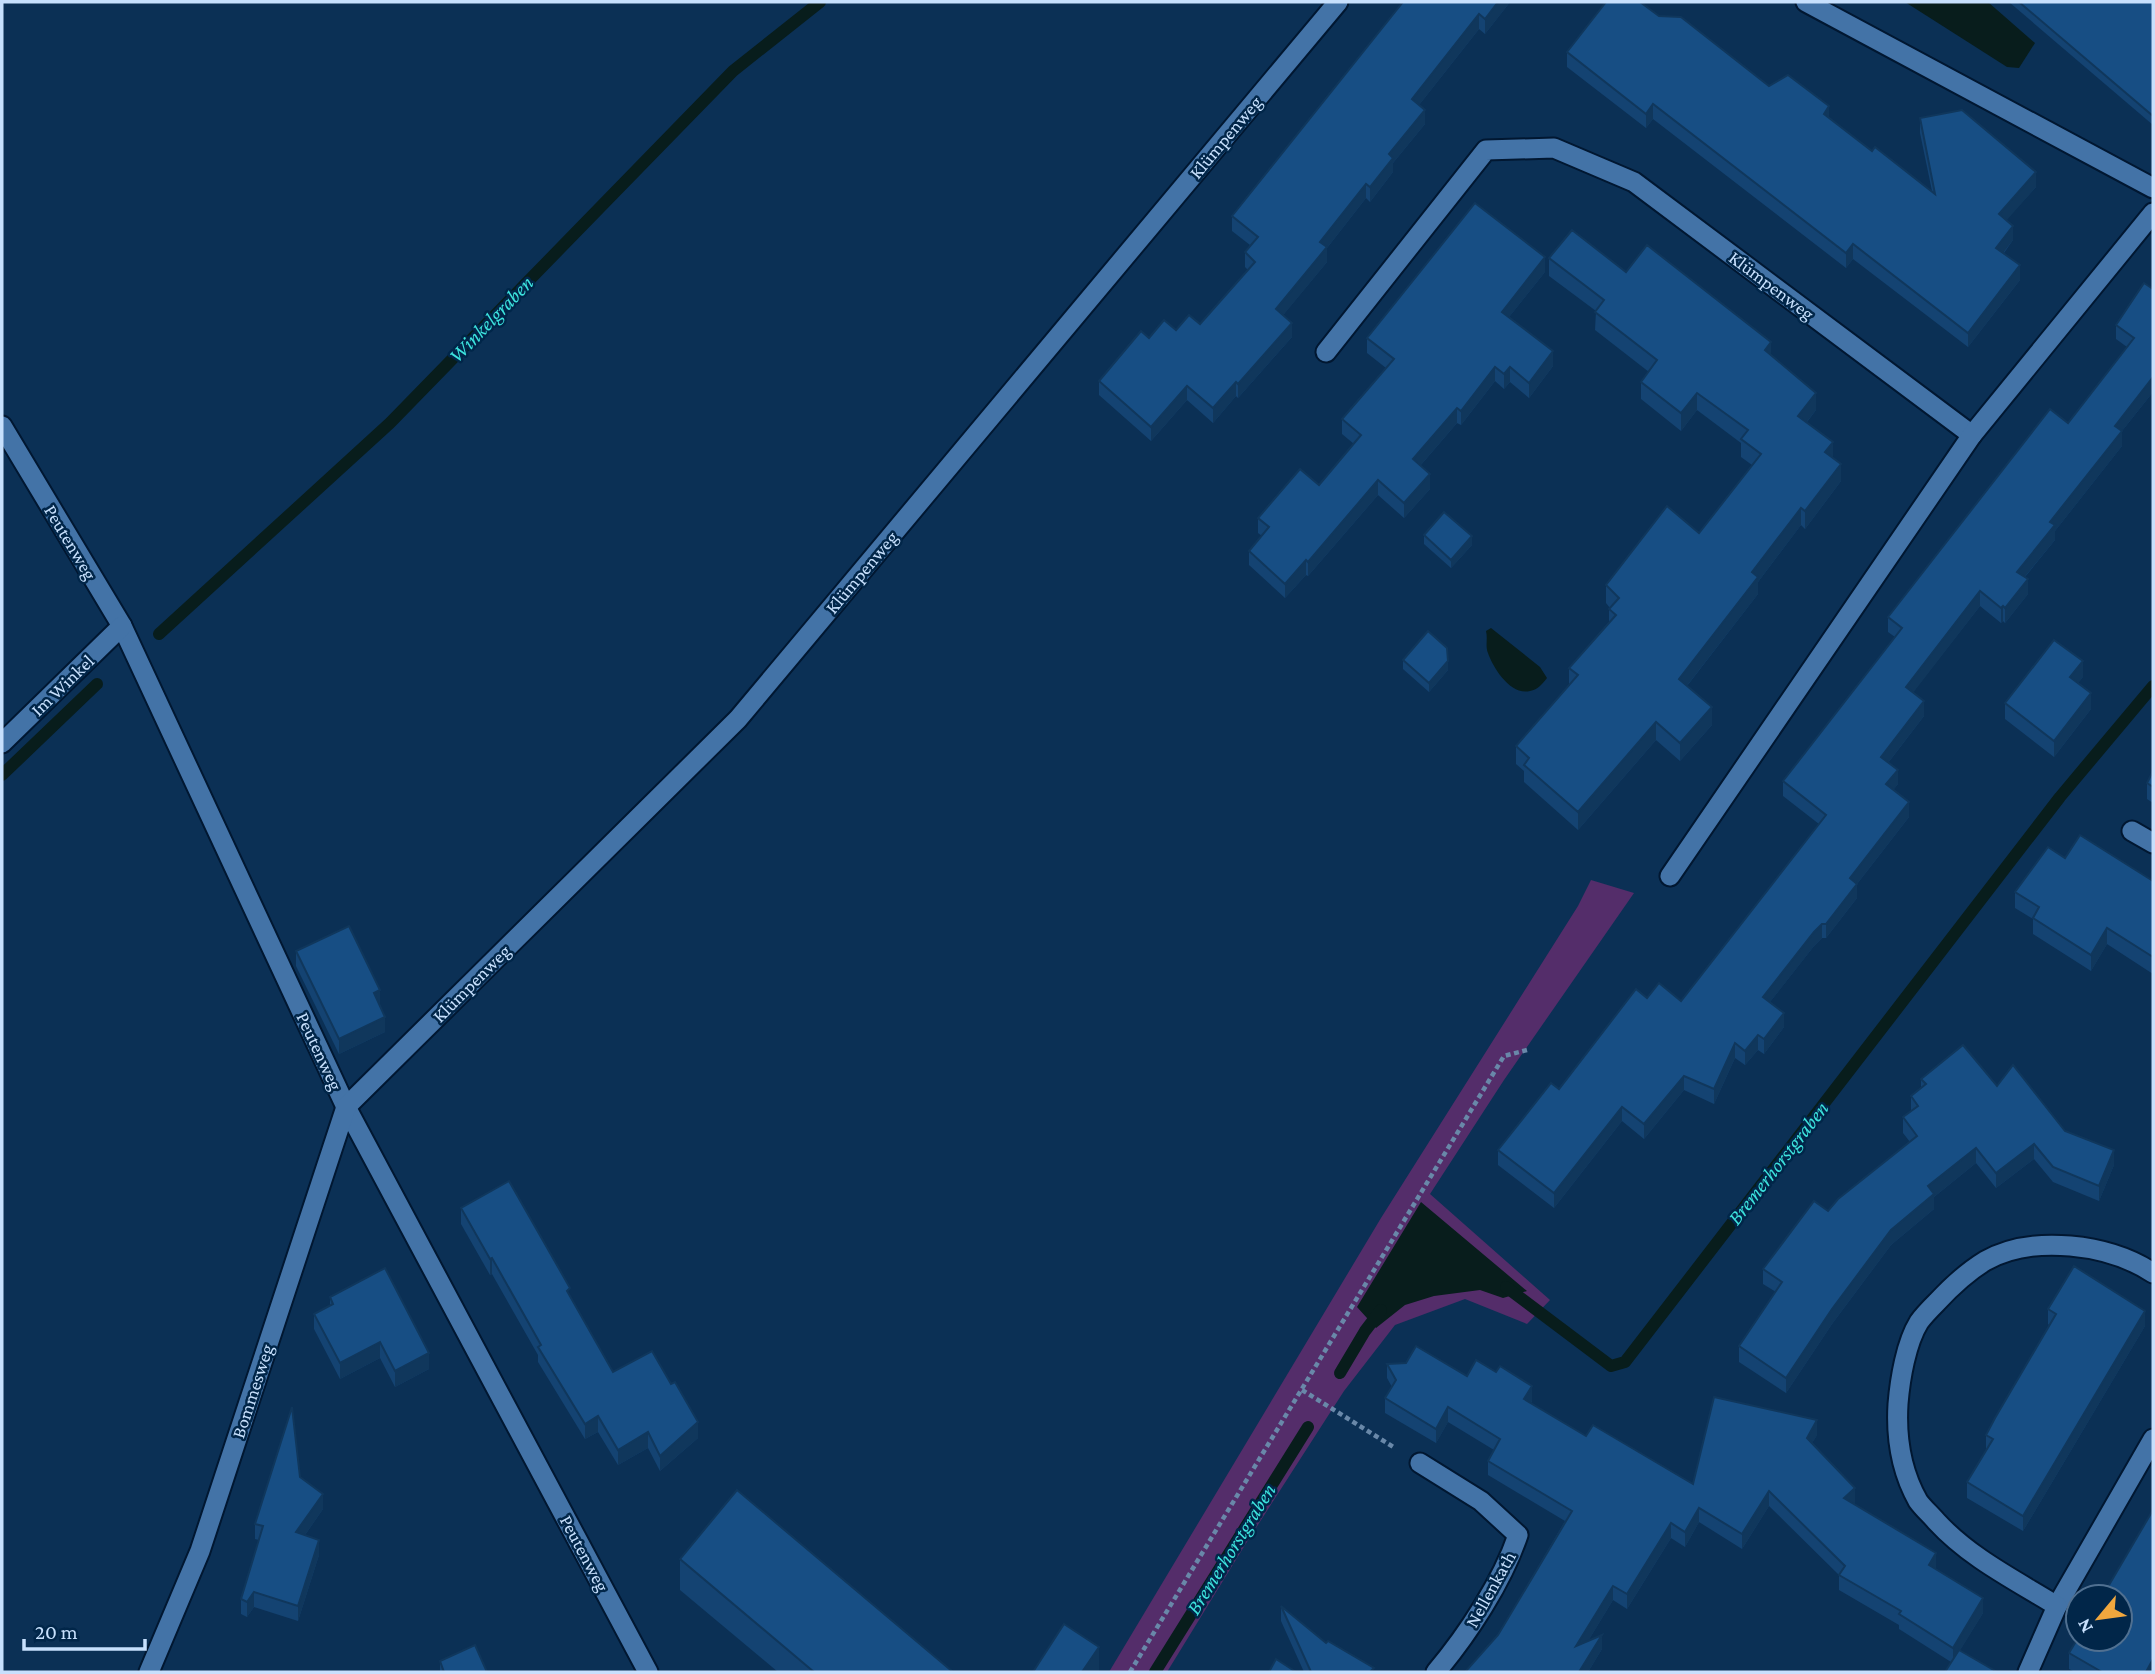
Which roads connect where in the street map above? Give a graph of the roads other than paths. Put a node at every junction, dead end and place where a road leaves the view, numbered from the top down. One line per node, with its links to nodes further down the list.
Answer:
1 (1338, 2): 13 (street, Klümpenweg)
2 (1809, 2): 3 (street)
3 (2153, 188)
4 (2153, 213): 7 (street)
5 (1326, 352): 7 (street, Klümpenweg)
6 (2, 426): 8 (street, Peutenweg)
7 (1972, 435): 12 (street)
8 (122, 626): 9 (street, Im Winkel); 13 (street, Peutenweg)
9 (2, 743)
10 (2132, 831): 11 (street)
11 (2153, 844)
12 (1670, 876)
13 (346, 1107): 18 (street, Bommesweg); 19 (street, Peutenweg)
14 (2153, 1273): 17 (street)
15 (2153, 1439): 17 (street)
16 (1420, 1463): 20 (street, Nellenkath)
17 (2057, 1606): 21 (street)
18 (149, 1672)
19 (649, 1672)
20 (1436, 1672)
21 (2028, 1672)

